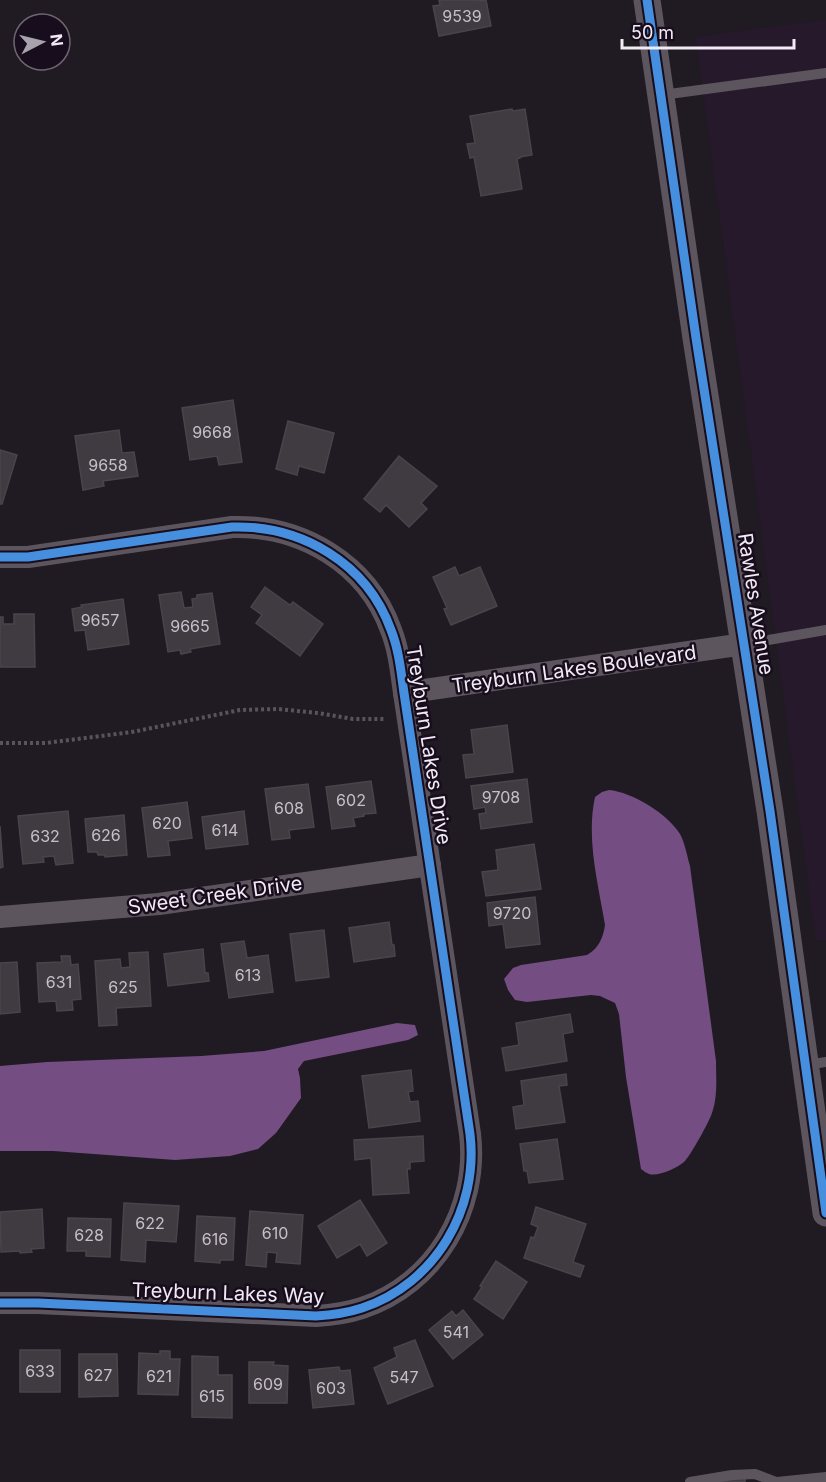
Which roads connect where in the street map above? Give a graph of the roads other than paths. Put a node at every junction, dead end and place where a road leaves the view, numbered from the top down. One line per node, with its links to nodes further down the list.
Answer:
1 (648, 0): 3 (street, Rawles Avenue)
2 (826, 73): 3 (lane)
3 (661, 95): 6 (street, Rawles Avenue)
4 (0, 557): 7 (street, Treyburn Lakes Drive)
5 (826, 630): 6 (lane)
6 (744, 644): 7 (street, Treyburn Lakes Boulevard); 10 (street, Rawles Avenue)
7 (404, 693): 8 (street, Treyburn Lakes Drive)
8 (430, 865): 9 (street, Sweet Creek Drive); 12 (street, Treyburn Lakes Drive)
9 (0, 916)
10 (816, 1064): 11 (street, Rawles Avenue)
11 (826, 1213)
12 (437, 1257): 13 (street, Treyburn Lakes Way)
13 (0, 1304)
14 (826, 1477): 16 (lane)
15 (690, 1482): 16 (lane)
16 (776, 1482)

